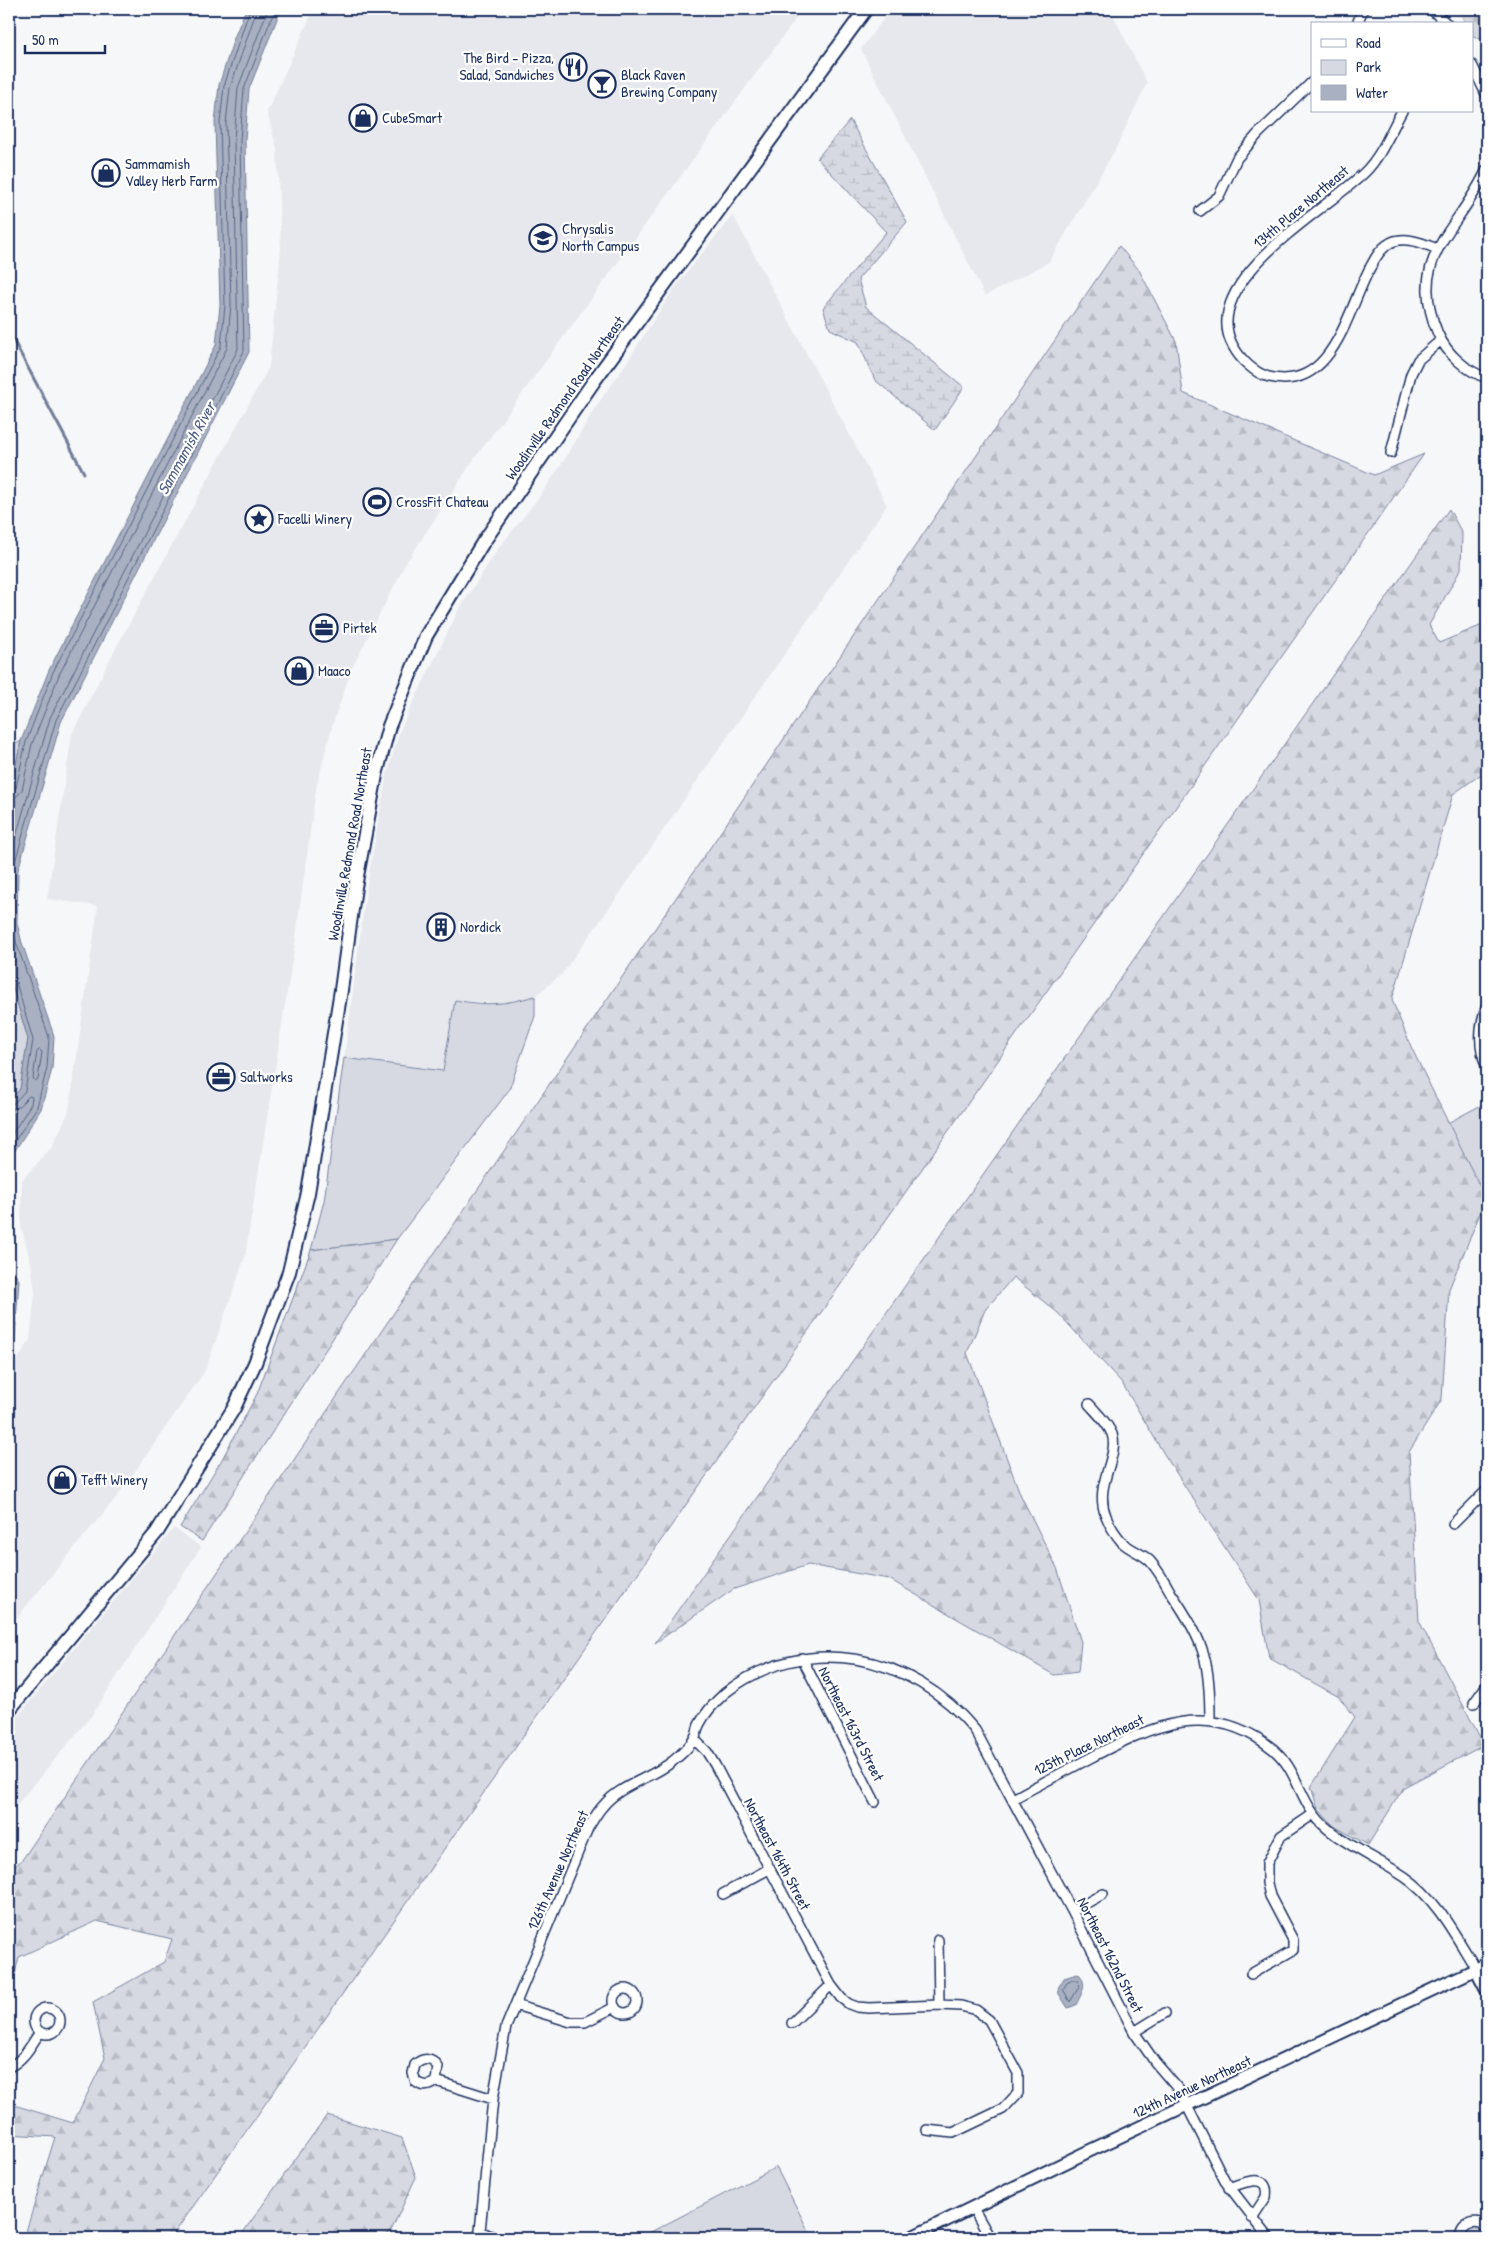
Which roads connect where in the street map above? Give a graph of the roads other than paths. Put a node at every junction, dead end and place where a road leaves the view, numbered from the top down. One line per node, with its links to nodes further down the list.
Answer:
1 (866, 9): 24 (main road, Woodinville Redmond Road Northeast)
2 (1363, 9): 4 (street)
3 (1431, 9): 5 (street)
4 (1358, 22)
5 (1444, 22)
6 (1474, 69): 8 (street)
7 (1311, 83): 11 (street)
8 (1487, 96)
9 (1401, 112): 12 (street, 134th Place Northeast)
10 (1487, 168): 12 (street)
11 (1200, 211)
12 (1437, 249): 13 (street)
13 (1441, 340): 14 (street); 15 (street)
14 (1487, 378)
15 (1391, 453)
16 (1487, 1005): 17 (street)
17 (1487, 1068)
18 (1089, 1404): 25 (street)
19 (1487, 1490): 20 (street)
20 (1453, 1524)
21 (802, 1658): 26 (street, 126th Avenue Northeast); 27 (street, 126th Avenue Northeast); 29 (street, Northeast 163rd Street)
22 (1487, 1685): 23 (street)
23 (1474, 1703)
24 (9, 1710)
25 (1210, 1721): 28 (street, 125th Place Northeast); 30 (street, 125th Place Northeast)
26 (975, 1730): 28 (street, Northeast 162nd Street)
27 (694, 1739): 31 (street, Northeast 164th Street); 41 (street, 126th Avenue Northeast)
28 (1012, 1799): 34 (street, Northeast 162nd Street)
29 (875, 1802)
30 (1312, 1815): 37 (street); 38 (street)
31 (769, 1869): 32 (street); 39 (street, Northeast 164th Street)
32 (723, 1894)
33 (1103, 1894): 34 (street)
34 (1072, 1911): 47 (street, Northeast 162nd Street)
35 (938, 1940): 42 (street)
36 (1487, 1964): 37 (street, 124th Avenue Northeast)
37 (1476, 1970): 40 (street); 51 (street, 124th Avenue Northeast)
38 (1251, 1974)
39 (831, 1985): 42 (street, Northeast 164th Street); 45 (street)
40 (1487, 1990)
41 (515, 2005): 43 (street); 50 (street, 126th Avenue Northeast)
42 (939, 2005): 52 (street, Northeast 164th Street)
43 (615, 2007)
44 (1165, 2014): 47 (street)
45 (792, 2023)
46 (40, 2032): 48 (street)
47 (1134, 2032): 51 (street, Northeast 162nd Street)
48 (9, 2067)
49 (436, 2081): 50 (street)
50 (493, 2099): 57 (street, 126th Avenue Northeast)
51 (1187, 2105): 53 (street, Northeast 162nd Street); 54 (street, 124th Avenue Northeast)
52 (927, 2130)
53 (1230, 2188): 55 (street, Northeast 162nd Street); 55 (street)
54 (973, 2208): 59 (street, 124th Avenue Northeast); 60 (street)
55 (1252, 2218): 61 (street, Northeast 162nd Street)
56 (1487, 2229): 62 (street)
57 (478, 2235): 58 (street)
58 (495, 2238)
59 (910, 2238)
60 (990, 2238)
61 (1269, 2238)
62 (1460, 2238)

